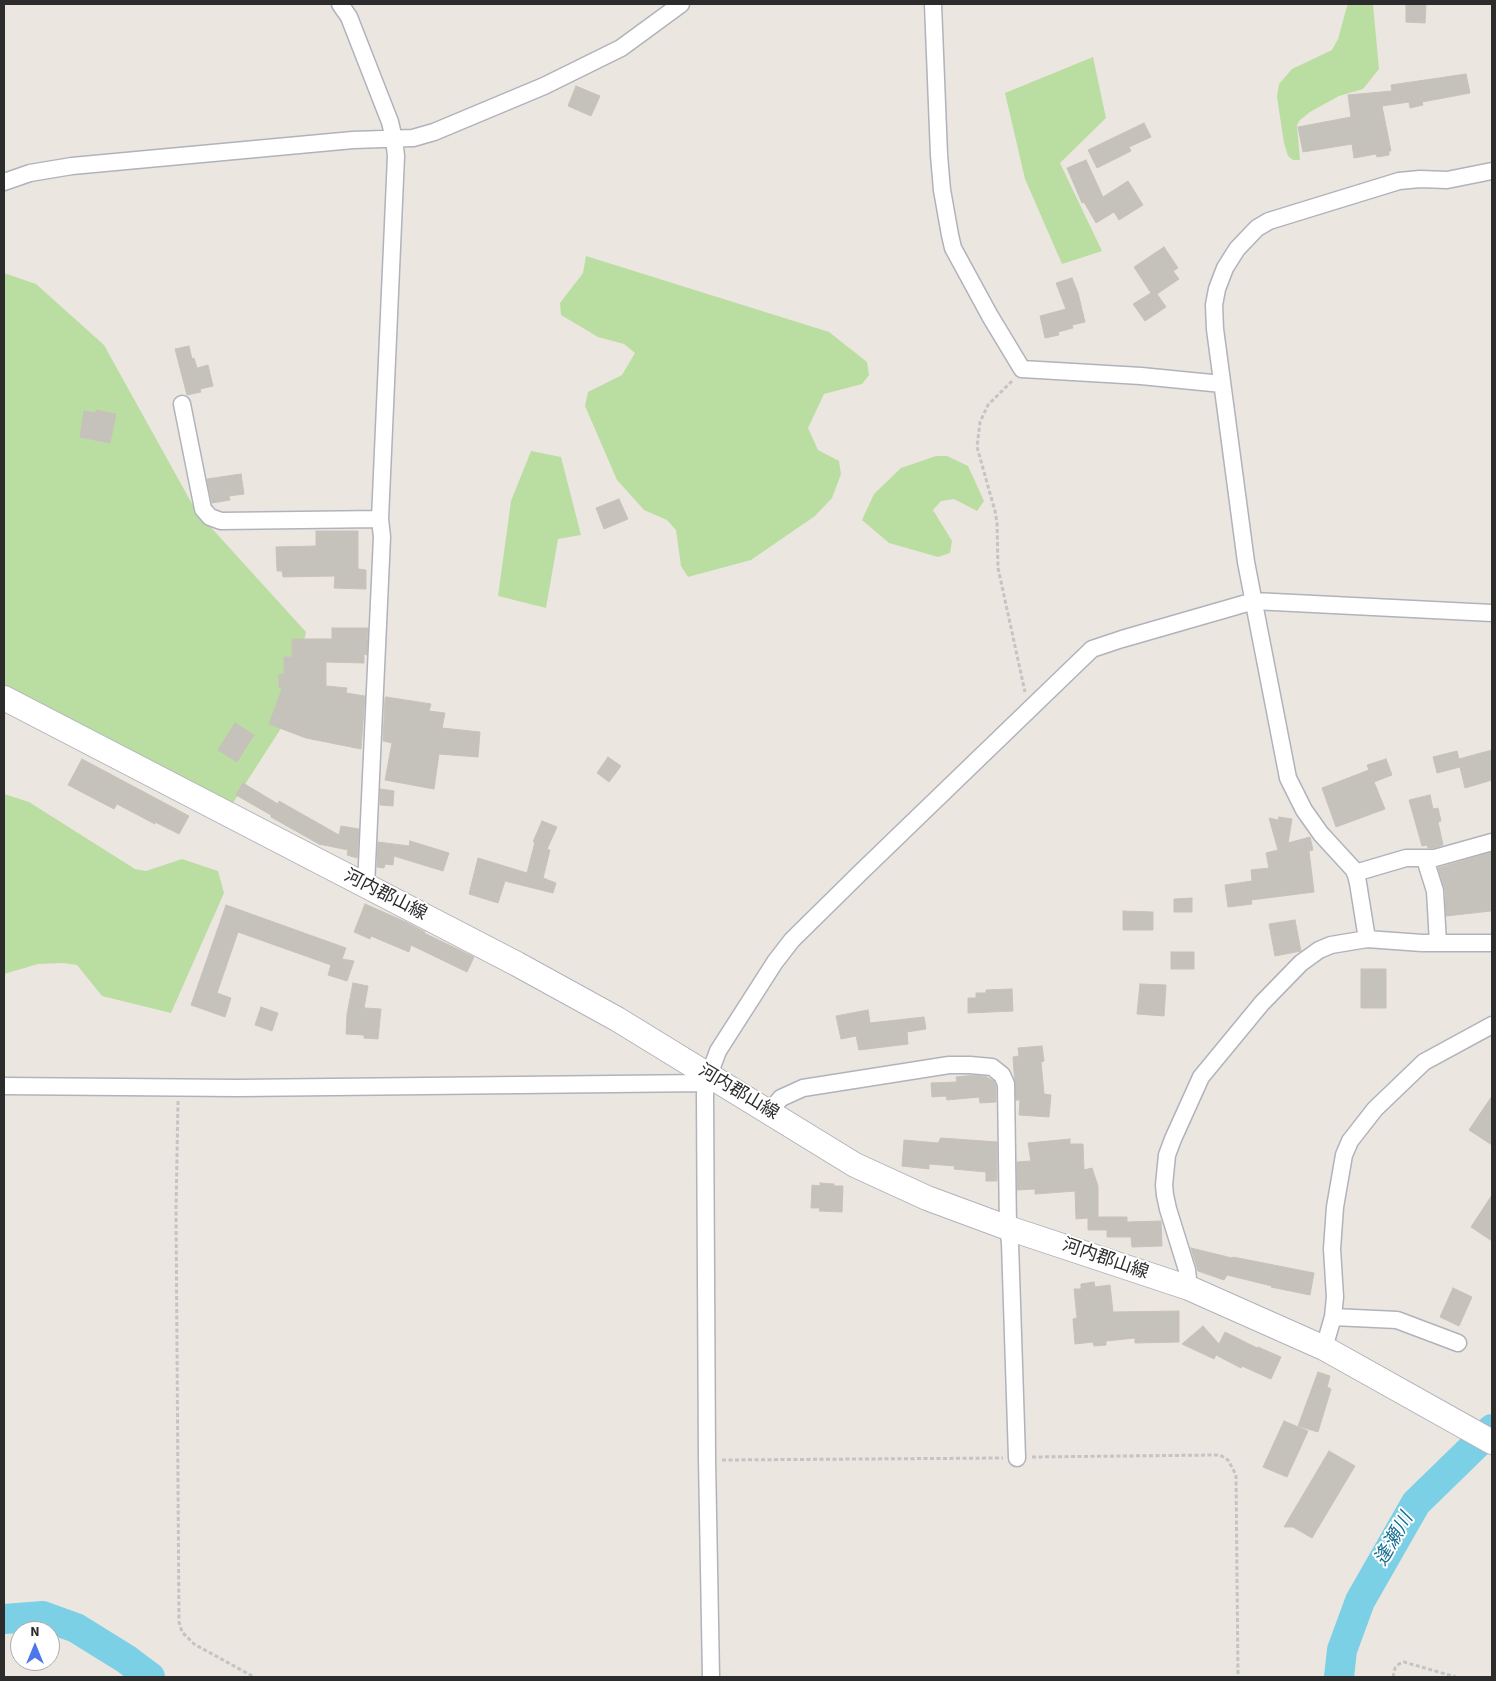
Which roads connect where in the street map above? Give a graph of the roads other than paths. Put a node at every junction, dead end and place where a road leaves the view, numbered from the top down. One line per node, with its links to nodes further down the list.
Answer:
1 (340, 4): 4 (street)
2 (681, 4): 4 (street)
3 (933, 4): 7 (street)
4 (394, 139): 6 (street); 9 (street)
5 (1492, 171): 7 (street)
6 (4, 182)
7 (1222, 384): 10 (street)
8 (182, 404): 9 (street)
9 (380, 519): 16 (street)
10 (1254, 600): 11 (street); 15 (street); 21 (street)
11 (1492, 614)
12 (4, 698): 16 (main road, 河内郡山線)
13 (1492, 842): 14 (street)
14 (1425, 859): 15 (street); 18 (street)
15 (1356, 873): 17 (street)
16 (366, 886): 21 (main road, 河内郡山線)
17 (1366, 939): 18 (street); 25 (street)
18 (1438, 943): 19 (street)
19 (1492, 943)
20 (1492, 1025): 26 (street)
21 (707, 1079): 22 (street); 23 (main road, 河内郡山線); 31 (street)
22 (4, 1086)
23 (769, 1112): 24 (main road, 河内郡山線); 24 (street)
24 (1008, 1228): 25 (main road, 河内郡山線); 30 (street)
25 (1189, 1288): 28 (main road, 河内郡山線)
26 (1334, 1317): 27 (street); 28 (street)
27 (1458, 1343)
28 (1324, 1348): 29 (main road, 河内郡山線)
29 (1492, 1442)
30 (1017, 1458)
31 (711, 1677)

